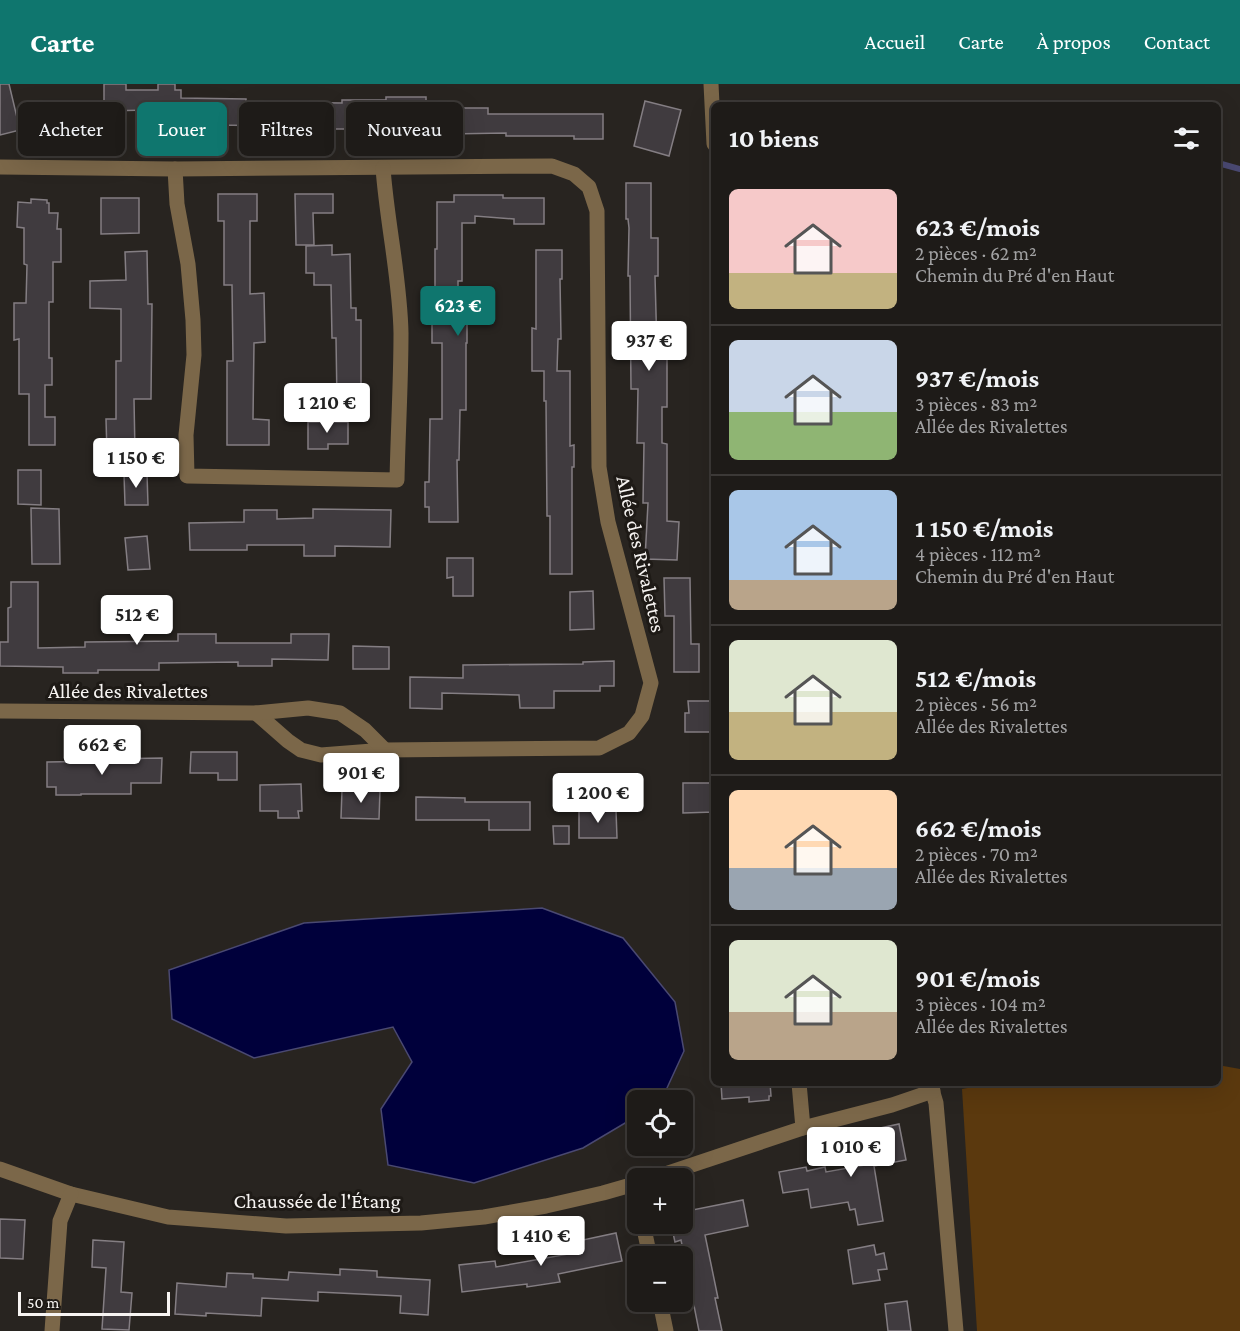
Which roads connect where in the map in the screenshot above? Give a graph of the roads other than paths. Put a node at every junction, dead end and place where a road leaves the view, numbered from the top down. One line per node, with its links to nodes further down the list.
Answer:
1 (711, 84): 2 (street)
2 (712, 102)
3 (0, 167): 5 (street, Allée des Rivalettes)
4 (383, 168): 5 (street, Allée des Rivalettes); 5 (street); 8 (street, Allée des Rivalettes)
5 (175, 169)
6 (0, 711): 7 (street, Allée des Rivalettes)
7 (256, 712): 8 (street, Allée des Rivalettes); 8 (street, Allée des Rivalettes)
8 (385, 750)
9 (799, 1086): 11 (street)
10 (931, 1087): 11 (street); 19 (street)
11 (804, 1128): 12 (street)
12 (683, 1168)
13 (0, 1169): 15 (street, Chaussée de l'Étang)
14 (627, 1189): 15 (street, Chaussée de l'Étang)
15 (71, 1194): 17 (street)
16 (662, 1312): 18 (street)
17 (52, 1331)
18 (666, 1331)
19 (956, 1331)

